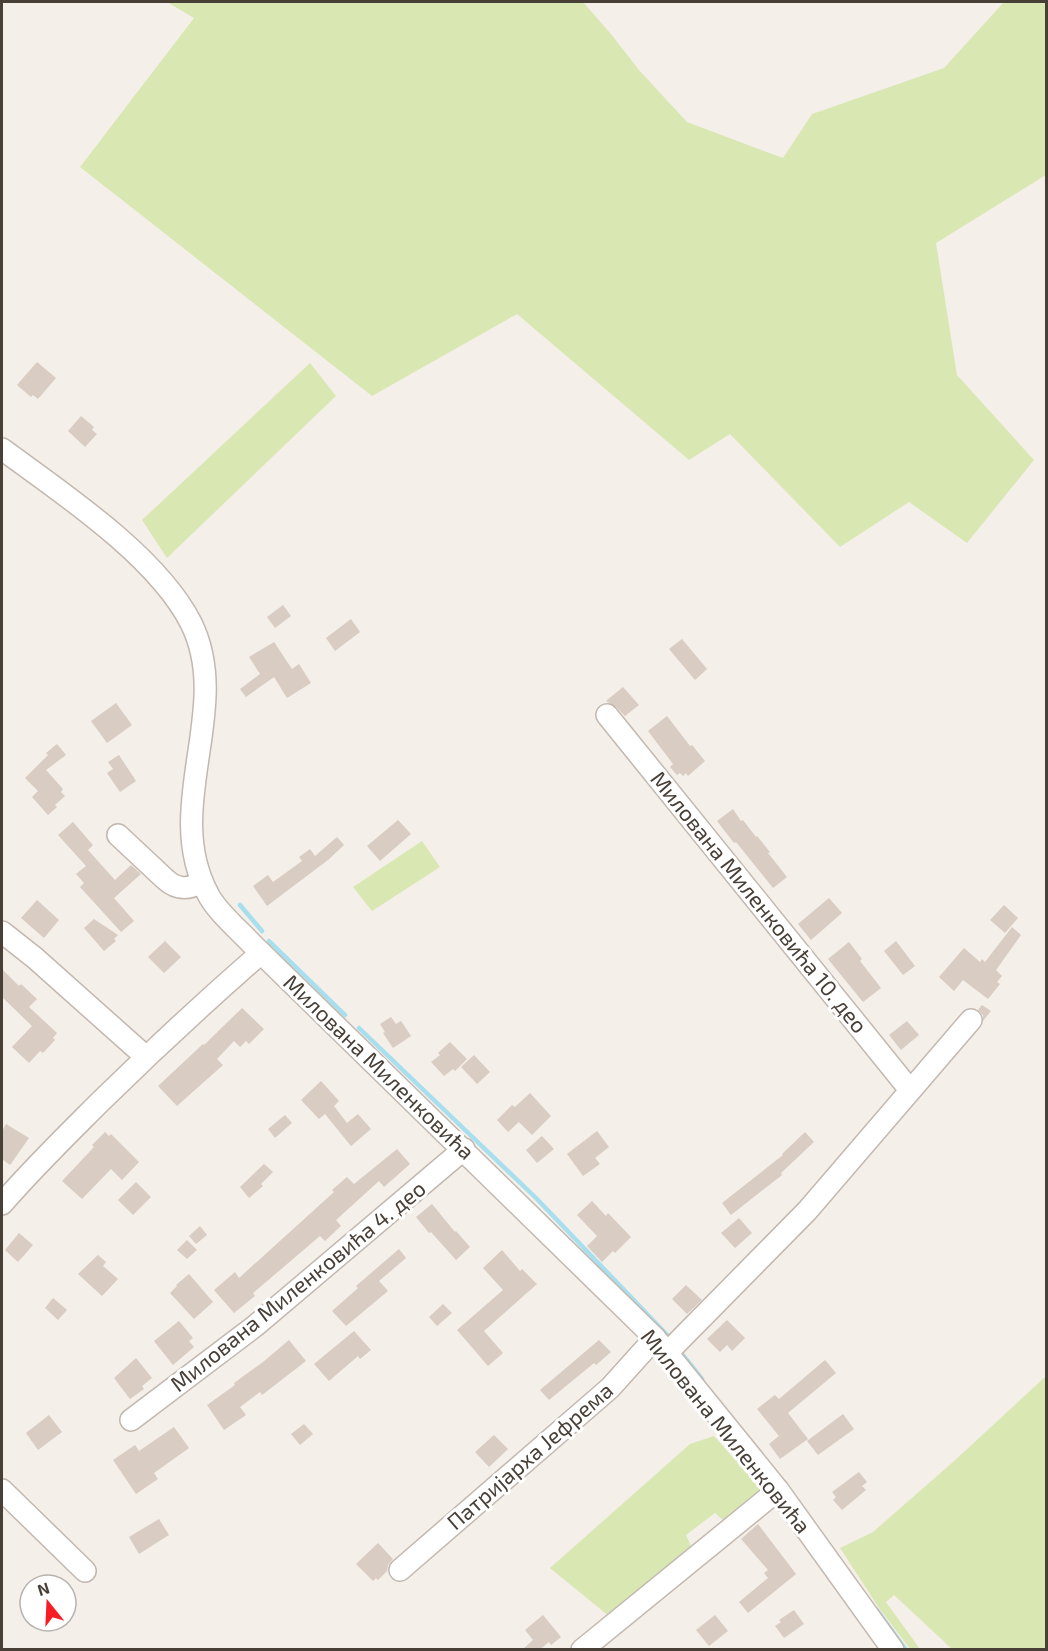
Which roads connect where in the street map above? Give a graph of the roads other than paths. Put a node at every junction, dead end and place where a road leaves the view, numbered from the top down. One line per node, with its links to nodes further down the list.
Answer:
1 (2, 449): 4 (street, Милована Миленковића)
2 (608, 715): 9 (street, Милована Миленковића 10. део)
3 (118, 835): 4 (street)
4 (202, 882): 6 (street, Милована Миленковића)
5 (2, 932): 8 (street)
6 (261, 953): 8 (street); 10 (street, Милована Миленковића)
7 (971, 1020): 9 (street)
8 (146, 1057): 11 (street)
9 (910, 1090): 12 (street)
10 (464, 1149): 12 (street, Милована Миленковића); 13 (street, Милована Миленковића 4. део)
11 (2, 1204)
12 (662, 1345): 15 (street, Милована Миленковића); 16 (street, Патријарха Јефрема)
13 (131, 1420)
14 (2, 1490): 17 (street)
15 (778, 1490): 18 (street); 19 (street, Милована Миленковића)
16 (400, 1570)
17 (85, 1571)
18 (582, 1650)
19 (893, 1650)

